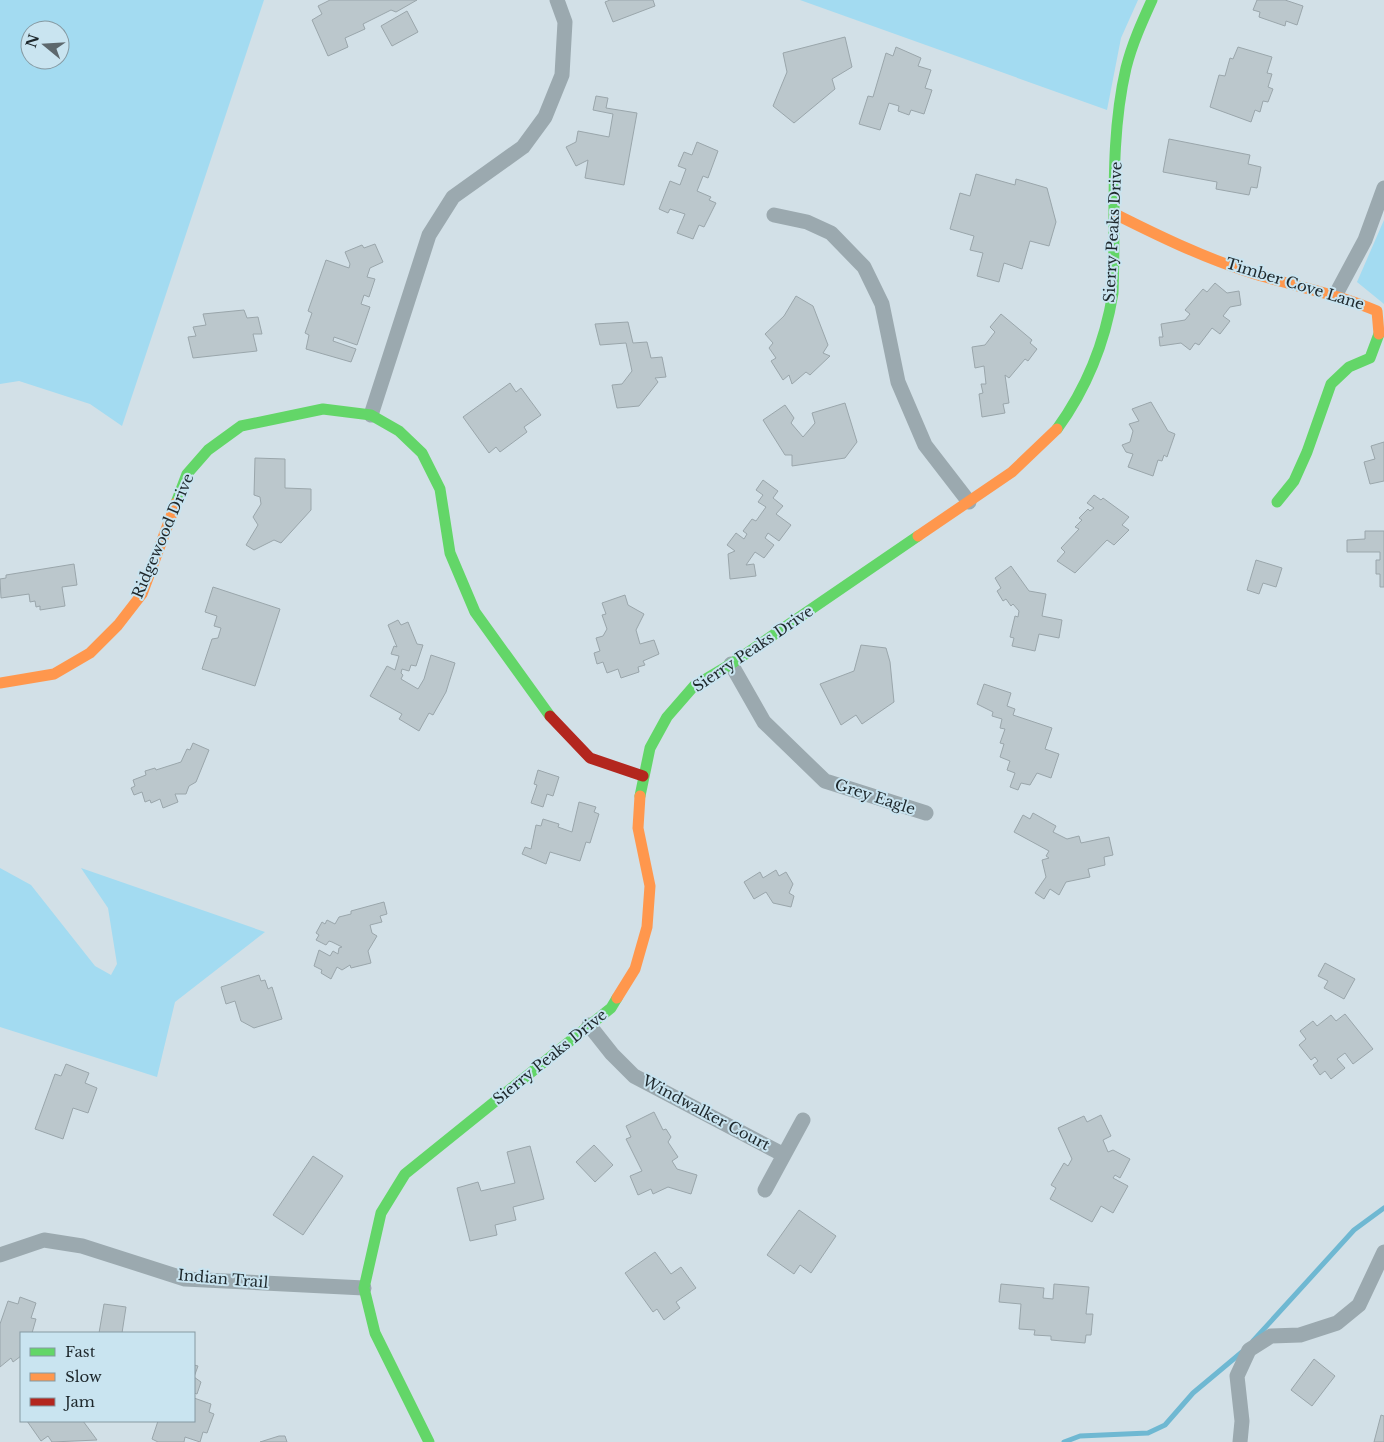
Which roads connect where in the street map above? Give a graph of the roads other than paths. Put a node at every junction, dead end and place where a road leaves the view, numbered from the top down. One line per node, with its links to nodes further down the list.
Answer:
1 (557, 0): 7 (street)
2 (1152, 0): 4 (street, Sierry Peaks Drive)
3 (1384, 188): 6 (street)
4 (1115, 214): 6 (street, Timber Cove Lane); 8 (street, Sierry Peaks Drive)
5 (774, 215): 8 (street)
6 (1336, 294): 9 (street, Timber Cove Lane)
7 (371, 415): 11 (street, Ridgewood Drive); 12 (street, Ridgewood Drive)
8 (969, 502): 10 (street, Sierry Peaks Drive)
9 (1277, 502)
10 (731, 664): 12 (street, Sierry Peaks Drive); 13 (street, Grey Eagle)
11 (0, 683)
12 (643, 776): 14 (street, Sierry Peaks Drive)
13 (926, 813)
14 (589, 1025): 16 (street, Windwalker Court); 20 (street, Sierry Peaks Drive)
15 (803, 1120): 16 (street)
16 (784, 1155): 17 (street)
17 (765, 1190)
18 (1384, 1252): 22 (street)
19 (0, 1255): 20 (street, Indian Trail)
20 (364, 1288): 21 (street, Sierry Peaks Drive)
21 (429, 1442)
22 (1240, 1442)

